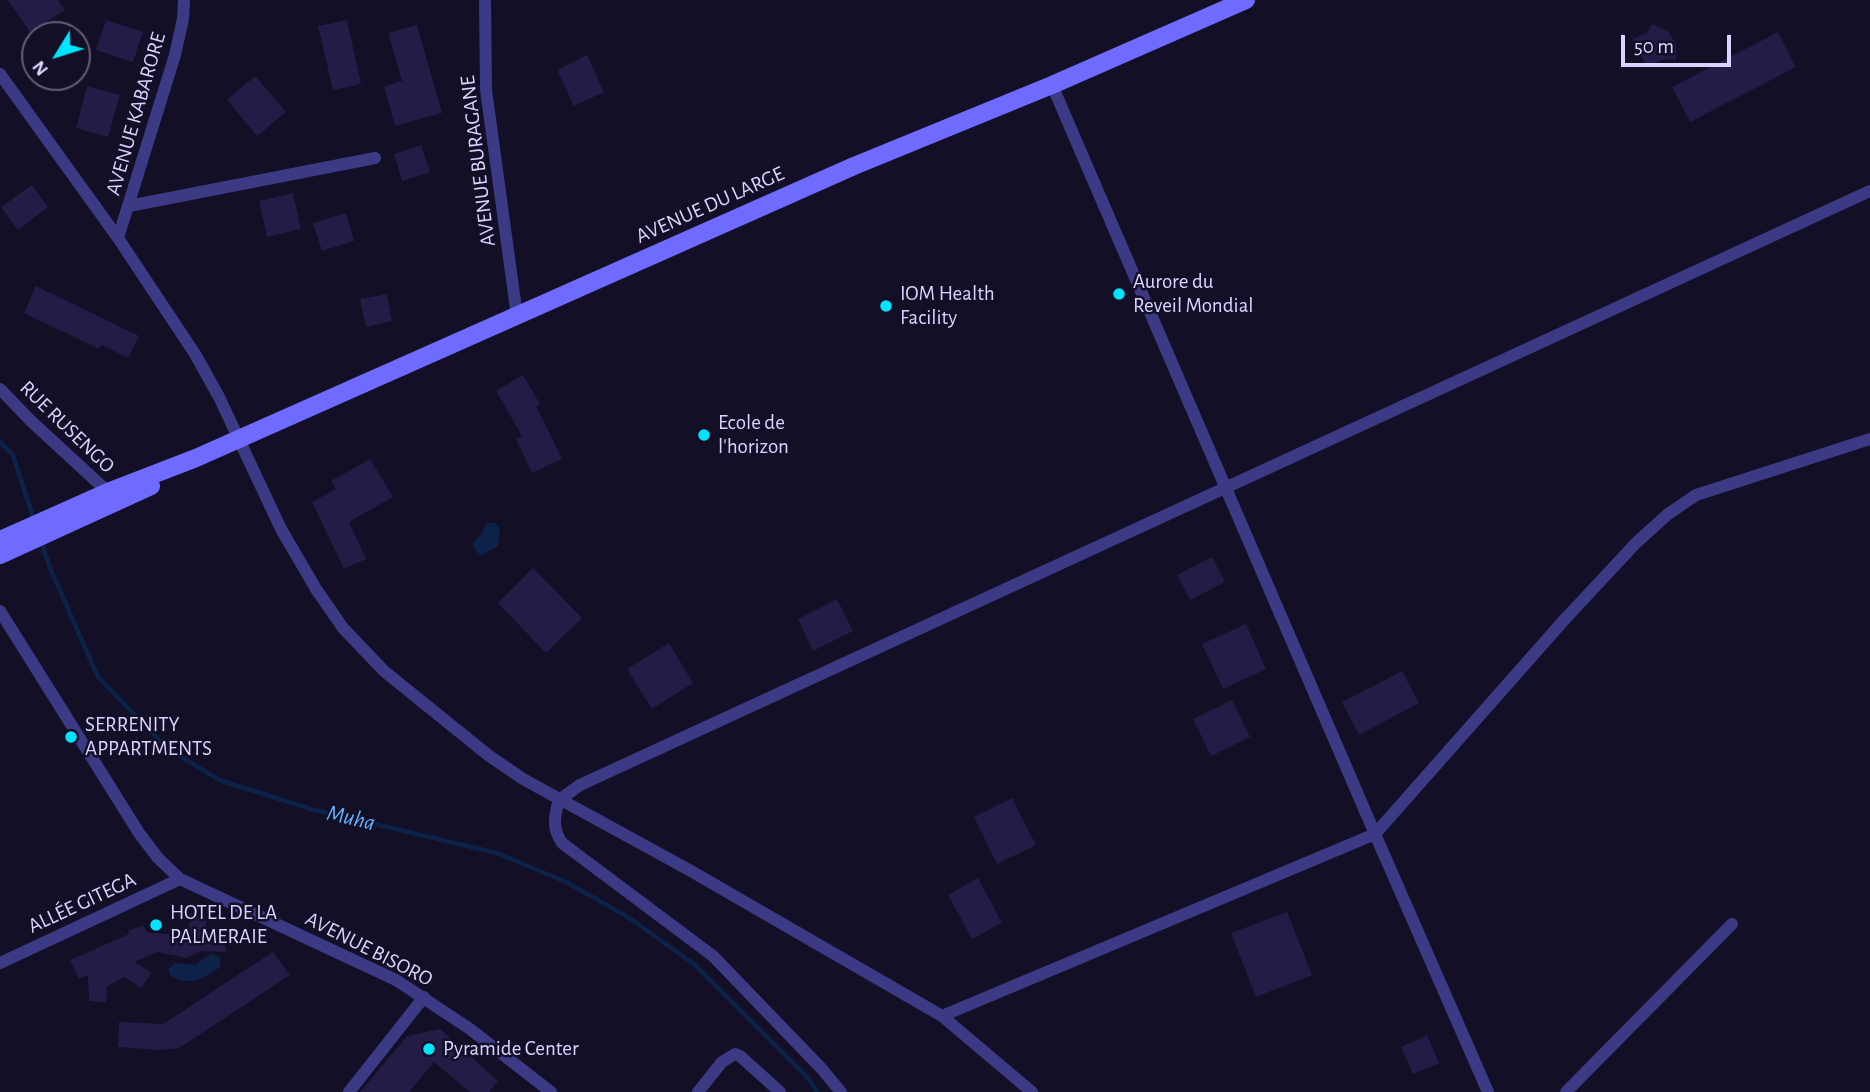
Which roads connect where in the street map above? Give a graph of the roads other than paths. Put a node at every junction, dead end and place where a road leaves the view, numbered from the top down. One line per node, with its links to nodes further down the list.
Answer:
1 (184, 0): 8 (street, AVENUE KABARORE)
2 (485, 0): 10 (street, AVENUE BURAGANE)
3 (1246, 0): 5 (main road, AVENUE DU LARGE)
4 (0, 74): 9 (street)
5 (1052, 85): 10 (main road, AVENUE DU LARGE); 15 (street)
6 (375, 158): 8 (street)
7 (1870, 191): 15 (street)
8 (129, 206): 9 (street, AVENUE KABARORE)
9 (118, 238): 12 (street)
10 (517, 316): 12 (main road, AVENUE DU LARGE)
11 (0, 389): 16 (street, RUE RUSENGO)
12 (239, 438): 14 (main road, AVENUE DU LARGE); 22 (street)
13 (1870, 439): 23 (street)
14 (196, 458): 16 (main road, AVENUE DU LARGE); 17 (main road, AVENUE DU LARGE)
15 (1226, 489): 22 (street); 23 (street)
16 (108, 492): 17 (main road, AVENUE DU LARGE)
17 (60, 521): 18 (main road, AVENUE DU LARGE)
18 (24, 537): 19 (main road, AVENUE DU LARGE); 20 (main road, AVENUE DU LARGE)
19 (0, 540)
20 (0, 555)
21 (0, 611): 24 (street, AVENUE BISORO)
22 (559, 800): 28 (street); 33 (street)
23 (1375, 834): 28 (street); 35 (street)
24 (180, 879): 26 (street, ALLÉE GITEGA); 27 (street, AVENUE BISORO)
25 (1732, 924): 36 (street)
26 (0, 963)
27 (424, 997): 29 (street); 30 (street, AVENUE BISORO)
28 (942, 1016): 34 (street)
29 (349, 1092)
30 (551, 1092)
31 (698, 1092): 32 (street)
32 (780, 1092)
33 (841, 1092)
34 (1032, 1092)
35 (1488, 1092)
36 (1566, 1092)

